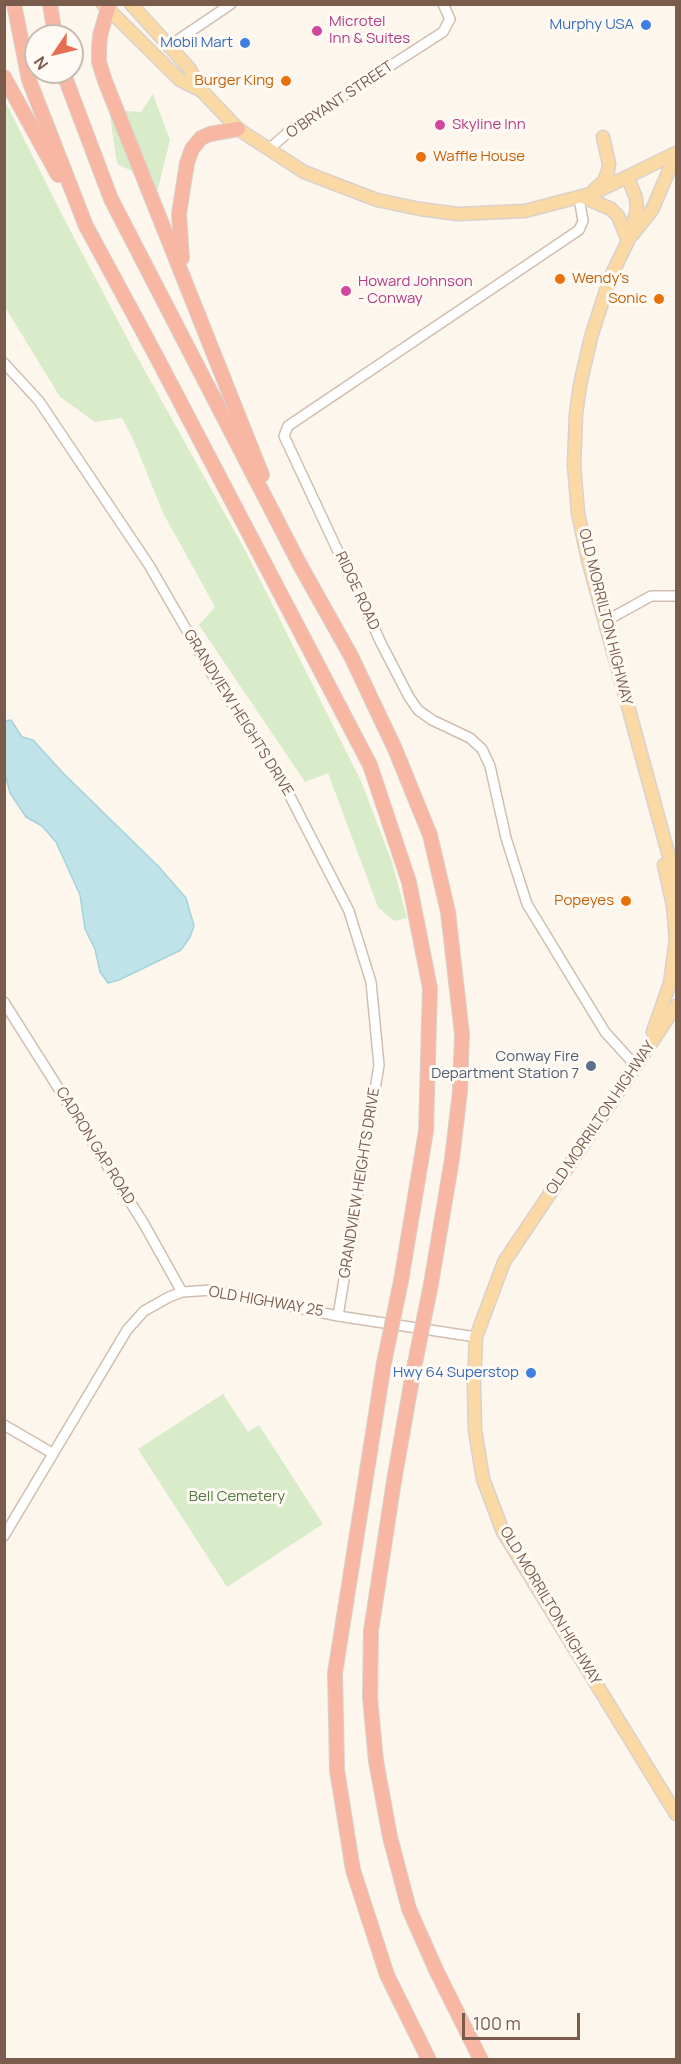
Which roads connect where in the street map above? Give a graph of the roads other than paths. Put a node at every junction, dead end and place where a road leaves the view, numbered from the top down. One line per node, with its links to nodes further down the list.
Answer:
1 (14, 4): 18 (highway)
2 (131, 4): 8 (main road)
3 (231, 4): 8 (street)
4 (443, 4): 14 (street, O'BRYANT STREET)
5 (107, 6): 11 (main road); 20 (highway)
6 (50, 7): 7 (highway)
7 (53, 24)
8 (169, 46): 11 (main road)
9 (4, 77): 18 (highway)
10 (68, 84): 22 (highway)
11 (206, 96): 12 (main road)
12 (238, 129): 14 (main road); 20 (highway)
13 (603, 137): 17 (main road)
14 (269, 149): 17 (main road)
15 (676, 154): 16 (main road); 19 (main road)
16 (628, 178): 17 (main road); 19 (main road, OLD MORRILTON HIGHWAY)
17 (581, 197): 19 (main road); 30 (street, RIDGE ROAD)
18 (86, 226): 38 (highway, bridge)
19 (628, 241): 24 (main road, OLD MORRILTON HIGHWAY)
20 (183, 275): 22 (highway)
21 (4, 363): 32 (street, GRANDVIEW HEIGHTS DRIVE)
22 (300, 565): 39 (highway, bridge)
23 (676, 596): 24 (street)
24 (604, 622): 25 (main road, OLD MORRILTON HIGHWAY)
25 (651, 790): 26 (main road, OLD MORRILTON HIGHWAY); 30 (main road)
26 (676, 882)
27 (4, 1002): 31 (street, CADRON GAP ROAD)
28 (676, 1006): 30 (main road, OLD MORRILTON HIGHWAY)
29 (676, 1020): 30 (main road)
30 (635, 1065): 33 (main road, OLD MORRILTON HIGHWAY)
31 (182, 1292): 32 (street, OLD HIGHWAY 25); 35 (street, OLD HIGHWAY 25)
32 (338, 1316): 33 (street, OLD HIGHWAY 25)
33 (476, 1337): 37 (main road, OLD MORRILTON HIGHWAY)
34 (4, 1425): 35 (street)
35 (52, 1453): 36 (street, OLD HIGHWAY 25)
36 (4, 1536)
37 (676, 1814)
38 (429, 2060)
39 (482, 2060)

